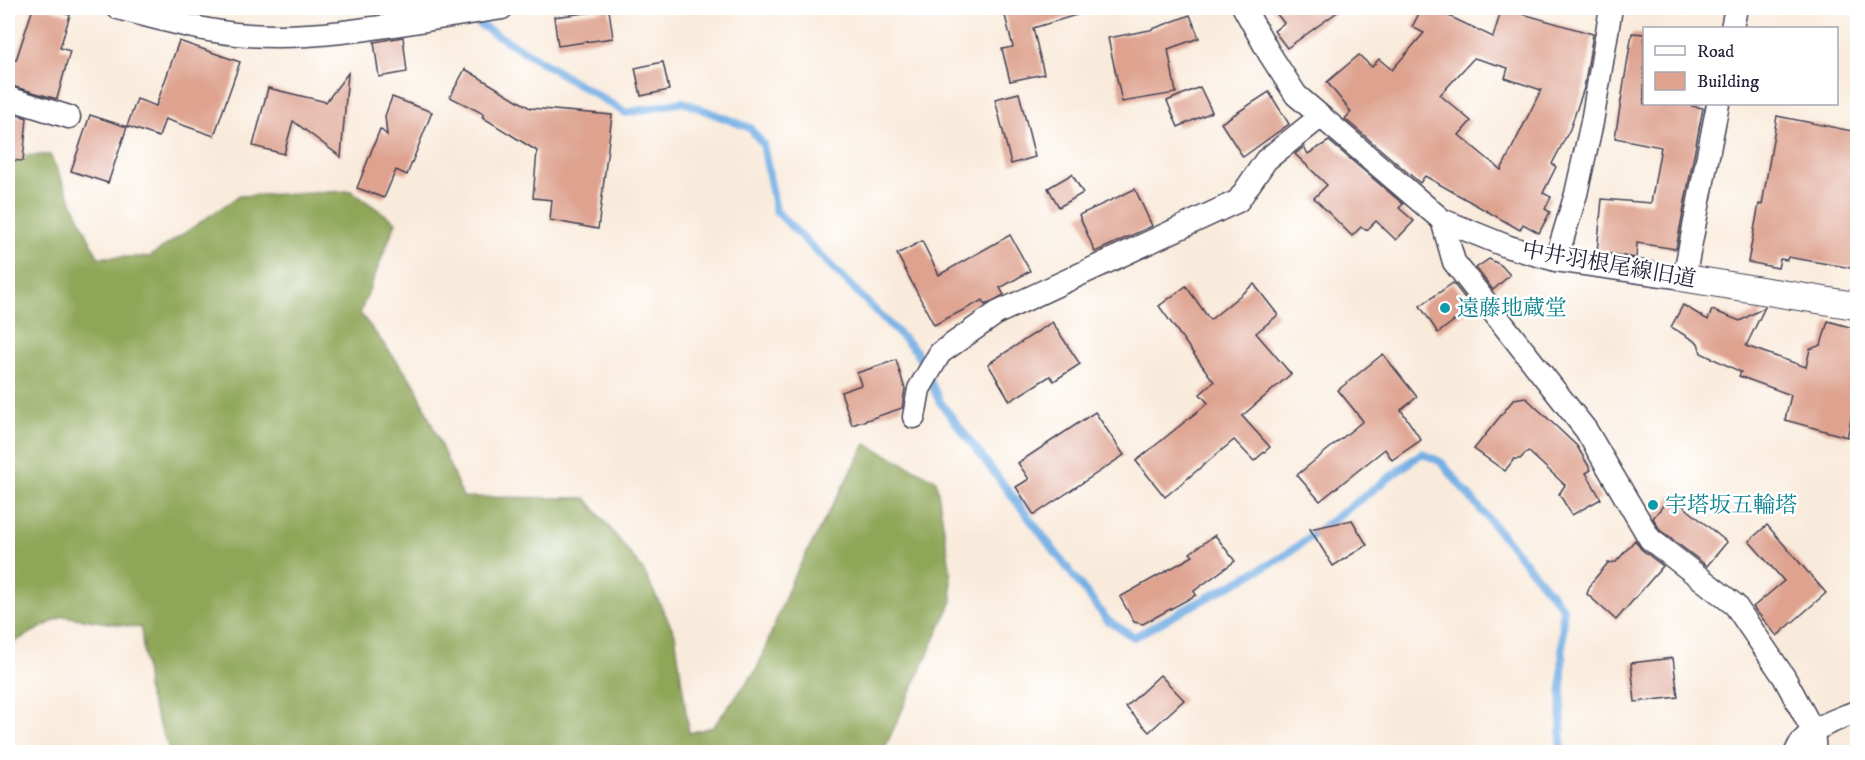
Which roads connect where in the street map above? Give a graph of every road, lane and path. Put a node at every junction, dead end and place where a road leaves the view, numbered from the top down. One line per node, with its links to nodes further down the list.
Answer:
1 (118, 8): 2 (street)
2 (502, 8)
3 (1244, 8): 10 (street, 中井羽根尾線旧道)
4 (1611, 8): 12 (street)
5 (1736, 8): 6 (street)
6 (1732, 27)
7 (8, 98): 9 (street)
8 (1718, 105): 13 (street)
9 (69, 117)
10 (1320, 117): 11 (street, 中井羽根尾線旧道); 15 (street)
11 (1442, 220): 12 (street, 中井羽根尾線旧道); 17 (street)
12 (1556, 260): 13 (street, 中井羽根尾線旧道)
13 (1684, 278): 14 (street, 中井羽根尾線旧道)
14 (1857, 306)
15 (914, 417)
16 (1857, 711): 17 (street)
17 (1814, 742): 18 (street)
18 (1796, 753)

